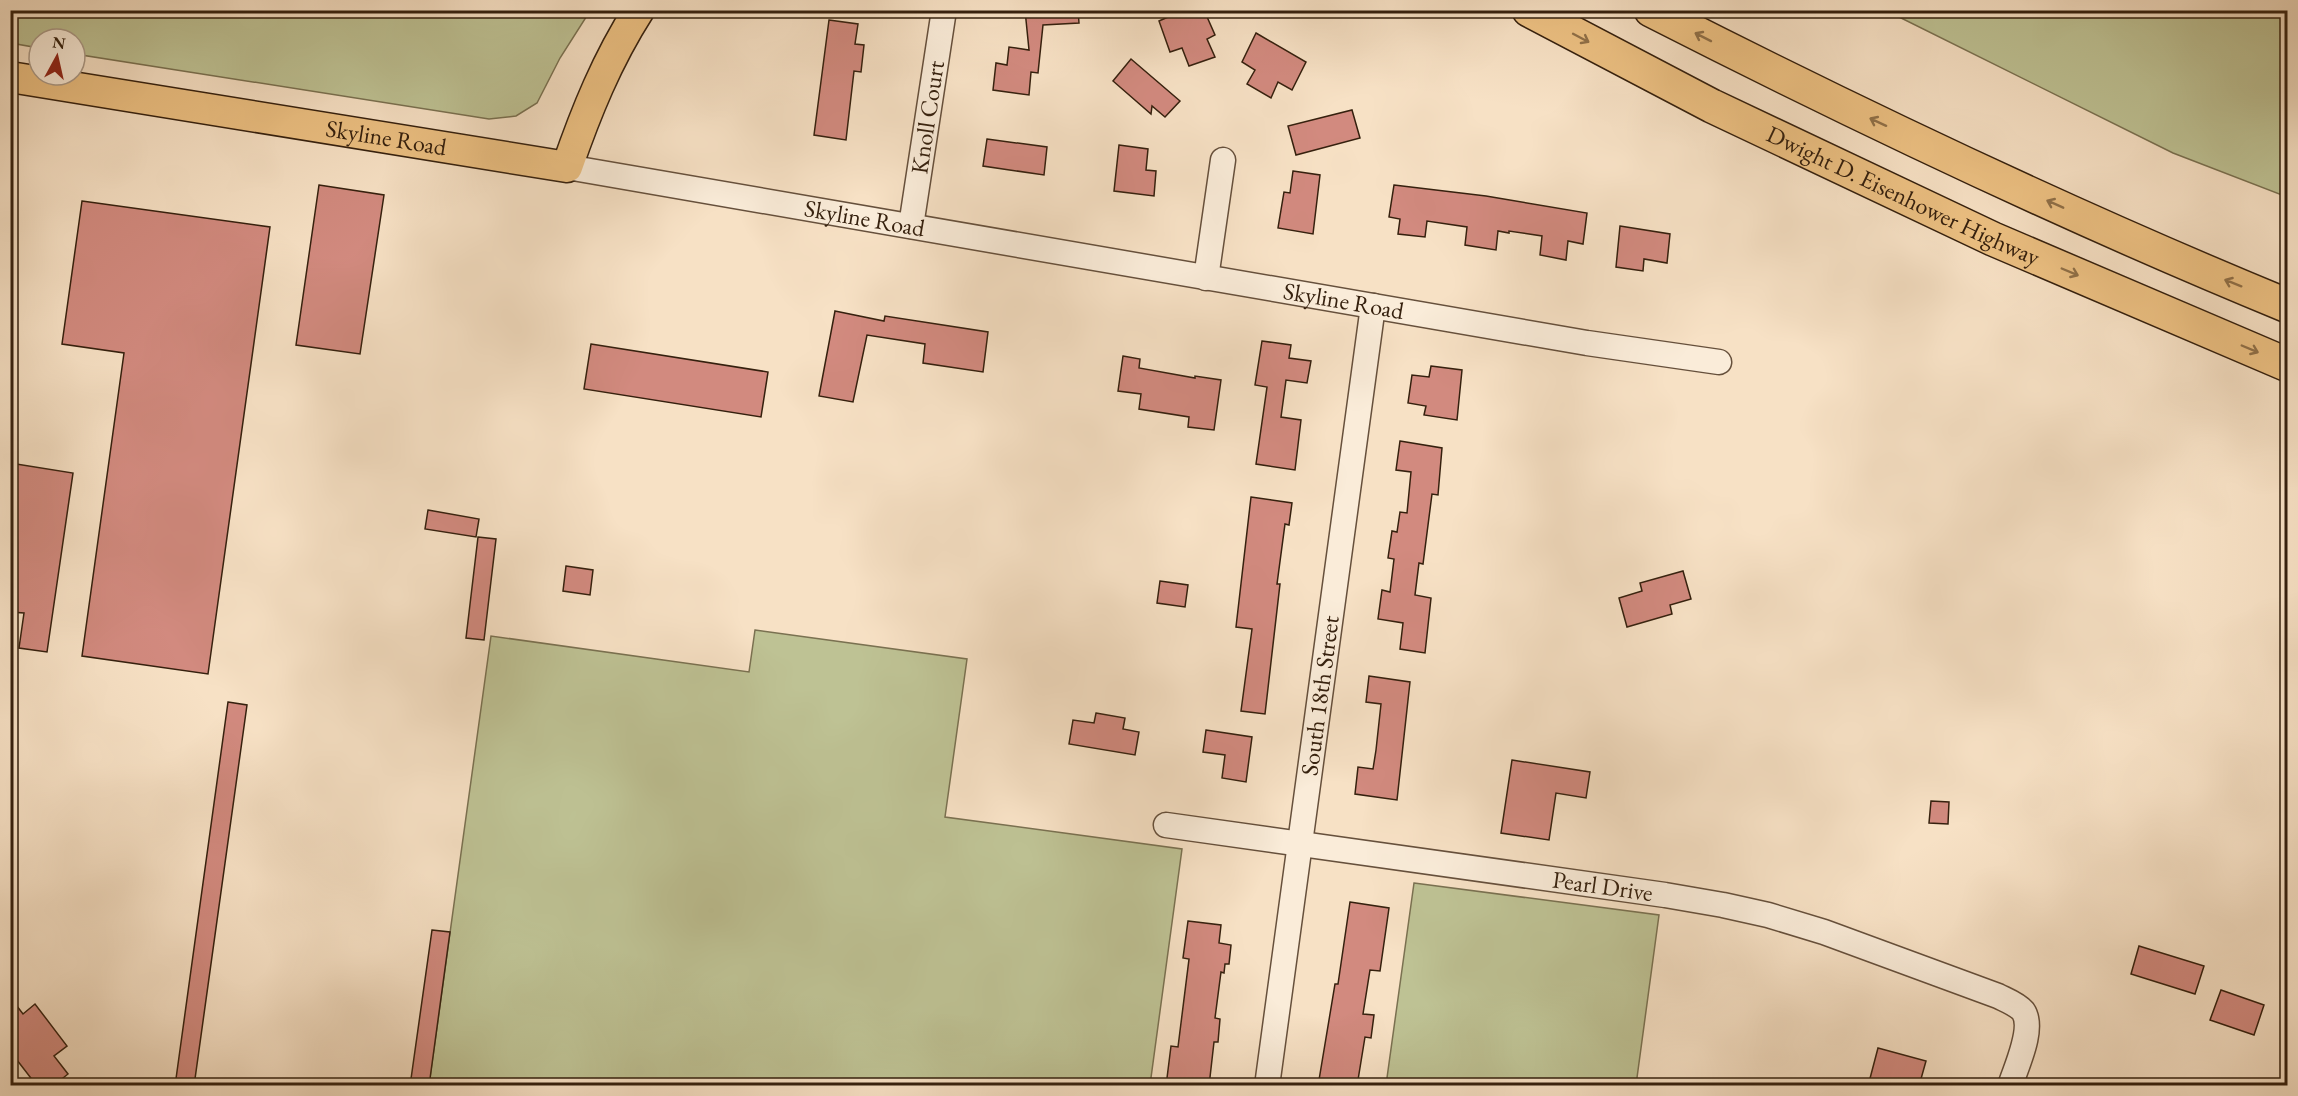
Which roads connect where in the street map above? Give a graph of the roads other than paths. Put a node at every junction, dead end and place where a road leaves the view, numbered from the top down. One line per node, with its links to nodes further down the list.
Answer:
1 (639, 10): 7 (main road)
2 (944, 10): 8 (street, Knoll Court)
3 (1529, 10): 13 (highway, Dwight D. Eisenhower Highway, one-way to 13)
4 (1651, 10): 11 (highway, one-way to 4)
5 (10, 77): 7 (main road, Skyline Road)
6 (1223, 160): 9 (street)
7 (567, 167): 8 (street, Skyline Road)
8 (911, 226): 9 (street, Skyline Road)
9 (1206, 278): 10 (street, Skyline Road)
10 (1373, 306): 12 (street, Skyline Road); 15 (street, South 18th Street)
11 (2288, 306)
12 (1719, 362)
13 (2288, 365)
14 (1166, 825): 15 (street, Pearl Drive)
15 (1300, 844): 16 (street, South 18th Street); 17 (street, Pearl Drive)
16 (1267, 1086)
17 (2010, 1086)

